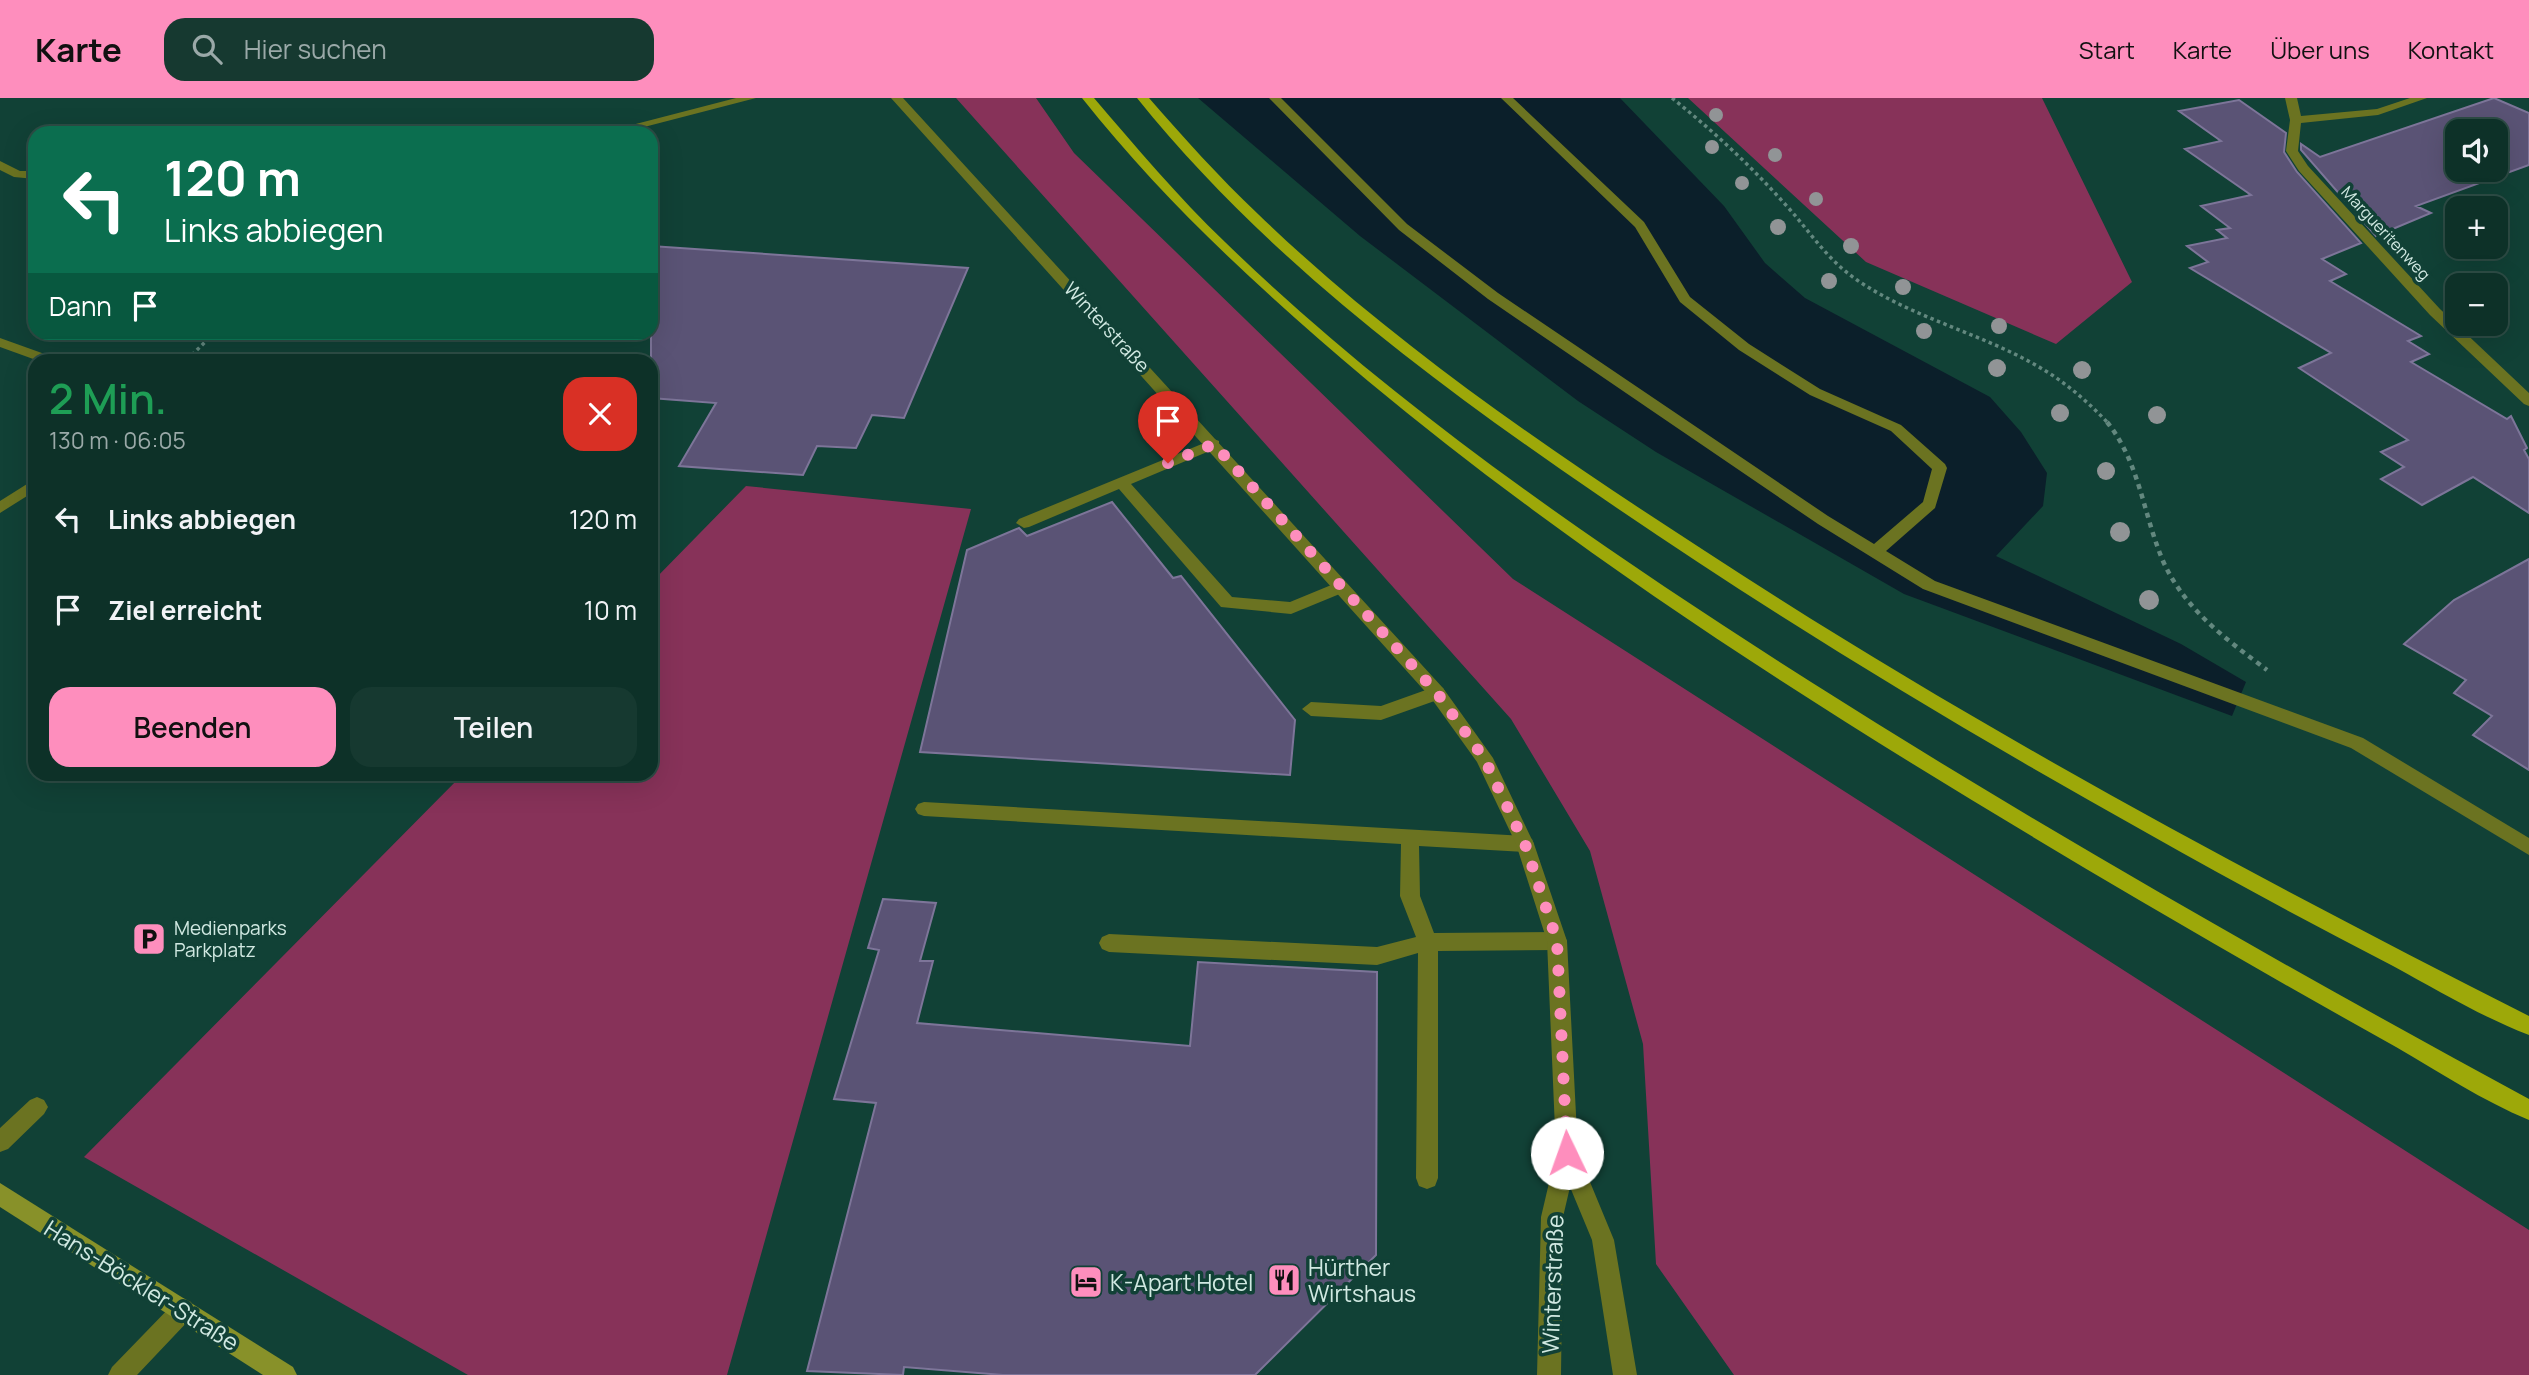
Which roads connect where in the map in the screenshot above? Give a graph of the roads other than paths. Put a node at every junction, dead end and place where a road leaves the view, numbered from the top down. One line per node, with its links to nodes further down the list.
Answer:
1 (750, 98): 10 (street)
2 (897, 98): 16 (street, Winterstraße)
3 (1088, 98): 34 (main road)
4 (1143, 98): 32 (main road)
5 (1275, 98): 21 (street)
6 (1507, 98): 21 (street)
7 (2291, 98): 9 (street, Margueritenweg)
8 (2421, 98): 9 (street)
9 (2296, 120): 15 (street, Margueritenweg)
10 (636, 126)
11 (0, 165): 12 (street)
12 (28, 175)
13 (0, 342): 14 (street)
14 (32, 354)
15 (2529, 401)
16 (1214, 444): 17 (street); 22 (street, Winterstraße)
17 (1121, 482): 20 (street); 22 (street)
18 (28, 489): 19 (street)
19 (0, 508)
20 (1024, 523)
21 (1875, 552): 28 (street)
22 (1342, 587): 23 (street, Winterstraße)
23 (1437, 693): 24 (street); 27 (street, Winterstraße)
24 (1311, 709)
25 (924, 809): 26 (street)
26 (1410, 837): 27 (street); 30 (street)
27 (1525, 844): 29 (street, Winterstraße)
28 (2529, 847)
29 (1557, 941): 30 (street); 36 (street, Winterstraße)
30 (1428, 942): 31 (street); 37 (street)
31 (1109, 943)
32 (2529, 1026)
33 (37, 1107): 35 (street)
34 (2529, 1110)
35 (0, 1142)
36 (1567, 1153): 42 (street, Winterstraße); 43 (street, Winterstraße)
37 (1427, 1178)
38 (0, 1194): 39 (street, Hans-Böckler-Straße)
39 (183, 1310): 40 (street); 41 (street, Hans-Böckler-Straße)
40 (120, 1375)
41 (285, 1375)
42 (1549, 1375)
43 (1625, 1375)

